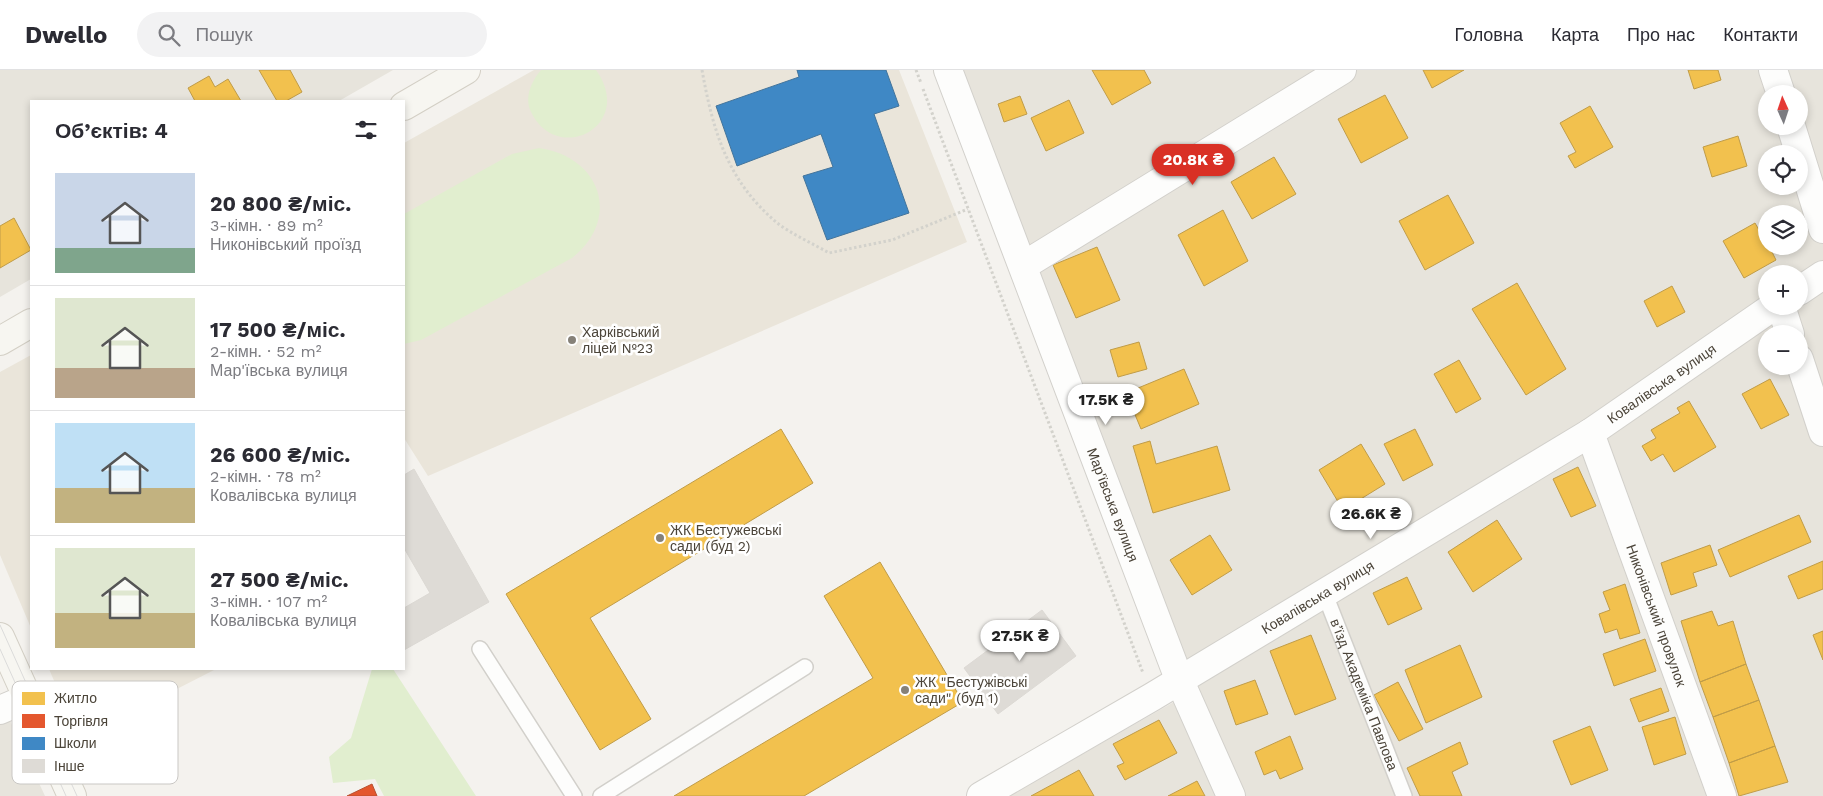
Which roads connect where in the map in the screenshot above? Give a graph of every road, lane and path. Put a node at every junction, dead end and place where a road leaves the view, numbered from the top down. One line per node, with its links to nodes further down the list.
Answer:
1 (466, 70): 8 (main road)
2 (702, 70): 10 (path)
3 (916, 70): 10 (path)
4 (948, 70): 12 (street, Мар'ївська вулиця)
5 (1342, 70): 12 (street)
6 (1773, 70): 7 (street)
7 (1778, 85)
8 (405, 105)
9 (1794, 135): 11 (street)
10 (968, 209): 27 (path)
11 (1823, 229)
12 (1022, 266): 25 (street, Мар'ївська вулиця)
13 (1823, 275): 14 (street)
14 (1808, 284)
15 (1761, 315): 20 (street, Ковалівська вулиця)
16 (30, 323): 17 (main road)
17 (0, 341)
18 (1804, 375): 19 (street)
19 (1823, 432)
20 (1590, 433): 21 (street, Ковалівська вулиця); 37 (street, Никонівський провулок)
21 (1324, 592): 25 (street, Ковалівська вулиця); 36 (lane, в’їзд Академіка Павлова)
22 (0, 637): 26 (main road)
23 (480, 649): 32 (lane)
24 (805, 667): 33 (lane)
25 (1179, 679): 27 (street, Ковалівська вулиця); 35 (street, Мар'ївська вулиця)
26 (20, 681)
27 (1152, 697): 34 (street, Ковалівська вулиця)
28 (12, 705): 29 (street)
29 (0, 710)
30 (67, 784): 31 (main road)
31 (72, 796)
32 (574, 796)
33 (601, 796)
34 (981, 796)
35 (1231, 796)
36 (1404, 796)
37 (1722, 796)

